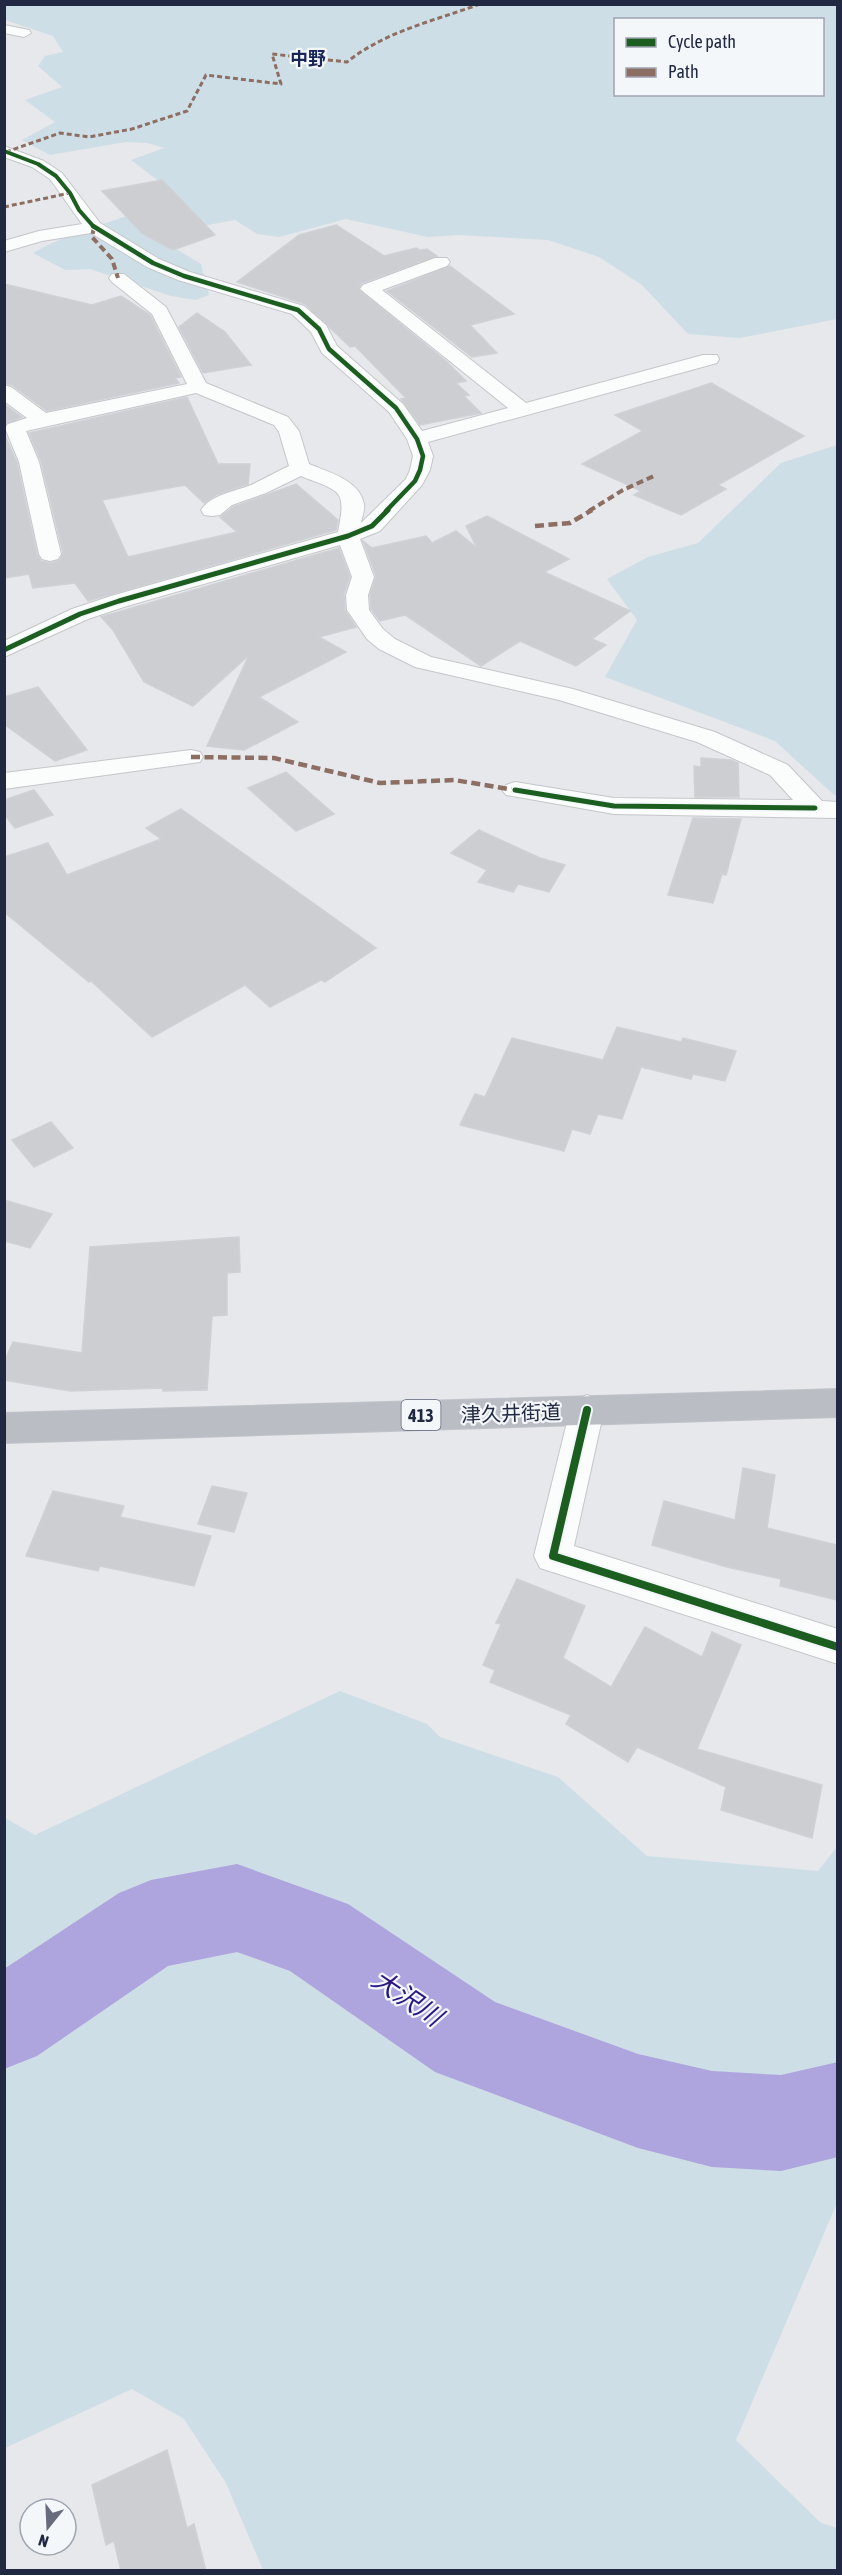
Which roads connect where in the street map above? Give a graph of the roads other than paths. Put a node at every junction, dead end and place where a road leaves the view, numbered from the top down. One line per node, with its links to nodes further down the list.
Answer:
1 (4, 28): 2 (street)
2 (24, 33)
3 (4, 151): 4 (street)
4 (94, 227): 5 (street); 13 (street)
5 (4, 247)
6 (441, 262): 11 (street)
7 (118, 278): 9 (street)
8 (710, 359): 11 (street)
9 (198, 387): 12 (street); 14 (street)
10 (4, 391): 12 (street)
11 (521, 409): 13 (street)
12 (42, 420): 17 (street)
13 (417, 439): 16 (street)
14 (300, 468): 15 (street); 16 (street)
15 (212, 510)
16 (348, 536): 18 (street); 22 (street)
17 (50, 554)
18 (4, 650)
19 (191, 757): 20 (street)
20 (4, 781)
21 (515, 790): 22 (street)
22 (826, 809)
23 (837, 1402): 24 (highway, 津久井街道 / 413)
24 (587, 1410): 25 (highway, 津久井街道 / 413); 26 (street)
25 (4, 1428)
26 (837, 1647)

